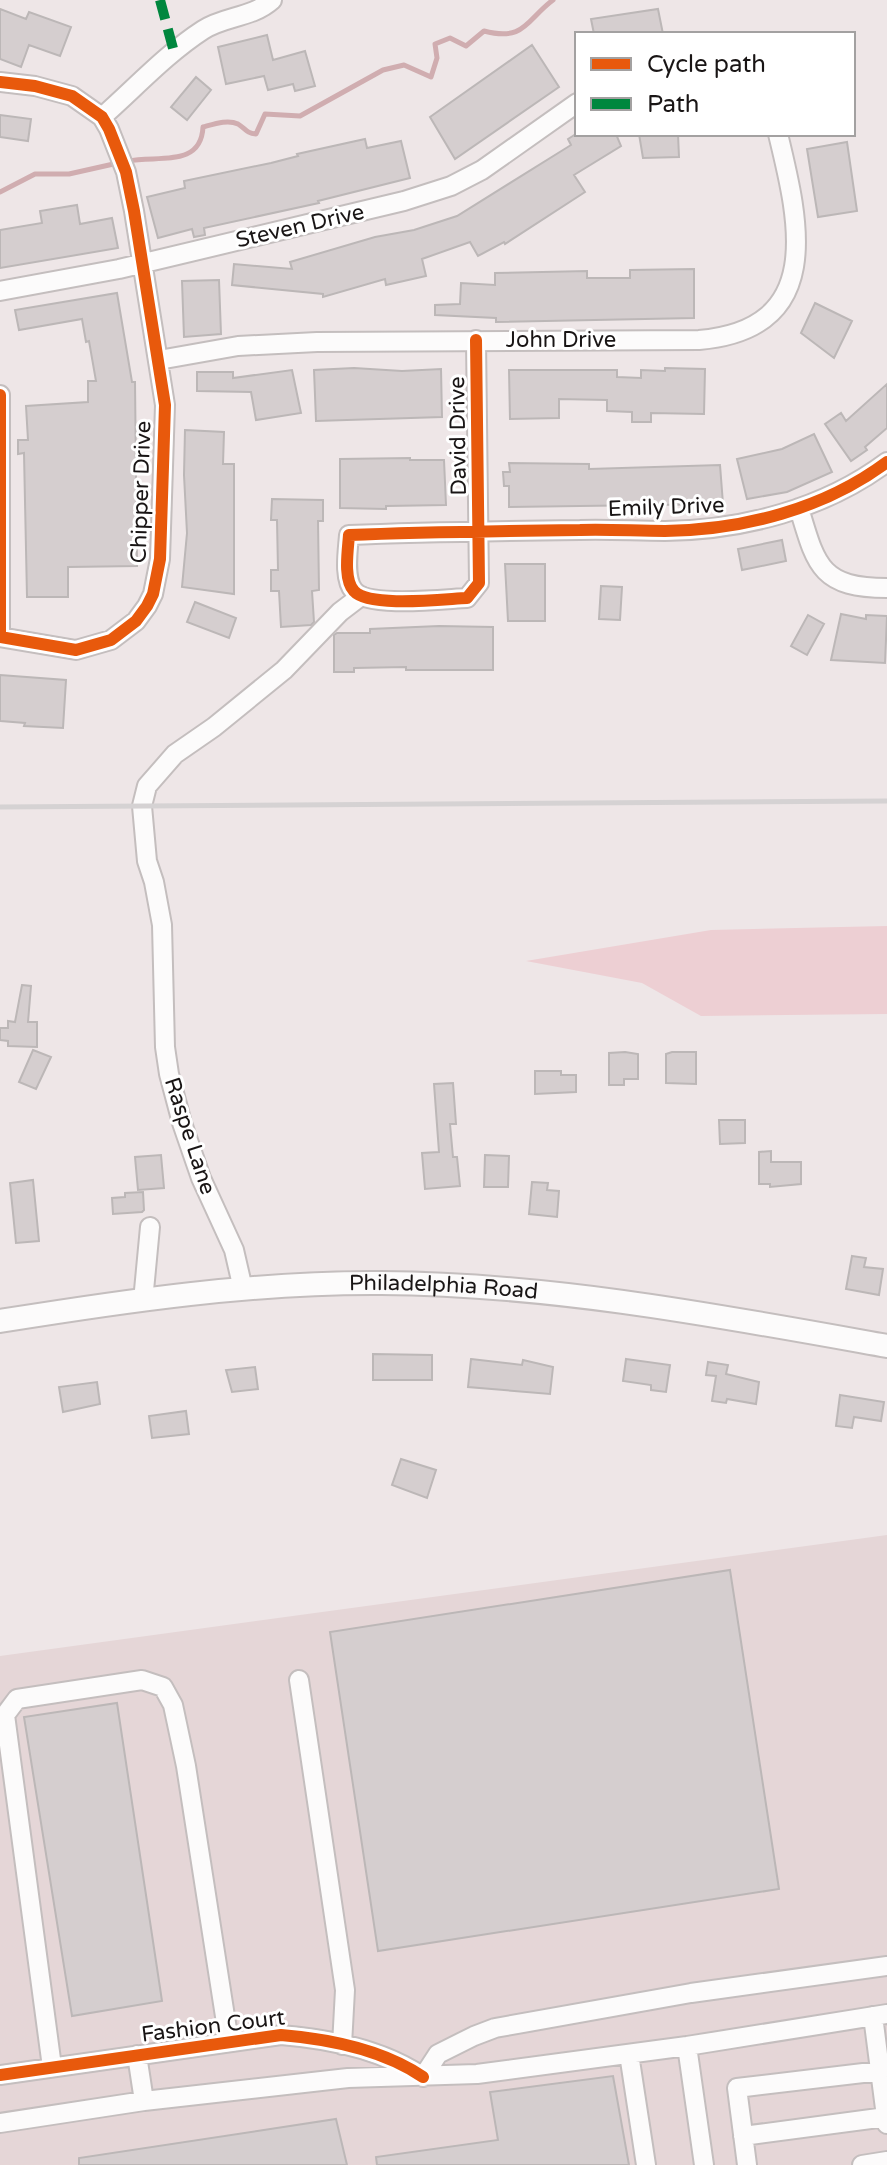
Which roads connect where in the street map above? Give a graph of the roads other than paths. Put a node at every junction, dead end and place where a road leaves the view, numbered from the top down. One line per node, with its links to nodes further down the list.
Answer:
1 (272, 0): 4 (street)
2 (0, 82): 4 (street)
3 (575, 104): 6 (street, Steven Drive)
4 (102, 117): 6 (street, Chipper Drive)
5 (778, 136): 8 (street, John Drive)
6 (142, 263): 7 (street, Steven Drive); 9 (street, Chipper Drive)
7 (0, 291)
8 (476, 340): 9 (street, John Drive); 13 (street, David Drive)
9 (159, 360): 16 (street, Chipper Drive)
10 (0, 395): 16 (street)
11 (887, 462): 12 (street, Emily Drive)
12 (799, 508): 13 (street, Emily Drive); 14 (street)
13 (480, 531): 15 (street, David Drive); 15 (street)
14 (887, 588)
15 (361, 596): 18 (street, Raspe Lane)
16 (0, 637)
17 (150, 1227): 19 (street)
18 (243, 1289): 19 (main road, Philadelphia Road); 21 (main road, Philadelphia Road)
19 (143, 1301): 20 (main road, Philadelphia Road)
20 (0, 1321)
21 (887, 1346)
22 (299, 1680): 26 (street)
23 (887, 1966): 33 (street)
24 (880, 2015): 27 (street); 31 (street)
25 (229, 2042): 26 (street, Fashion Court); 29 (street, Fashion Court); 30 (street)
26 (342, 2045): 33 (street, Fashion Court)
27 (687, 2046): 28 (street); 41 (street)
28 (629, 2054): 33 (street); 40 (street)
29 (137, 2055): 30 (street, Fashion Court); 34 (street)
30 (52, 2067): 32 (street, Fashion Court)
31 (880, 2071): 35 (street); 38 (street)
32 (0, 2075)
33 (423, 2077): 34 (street)
34 (144, 2101): 36 (street)
35 (886, 2117): 37 (street); 38 (street)
36 (0, 2123)
37 (887, 2124)
38 (743, 2136): 42 (street)
39 (887, 2161): 43 (street)
40 (646, 2165)
41 (704, 2165)
42 (747, 2165)
43 (862, 2165)

